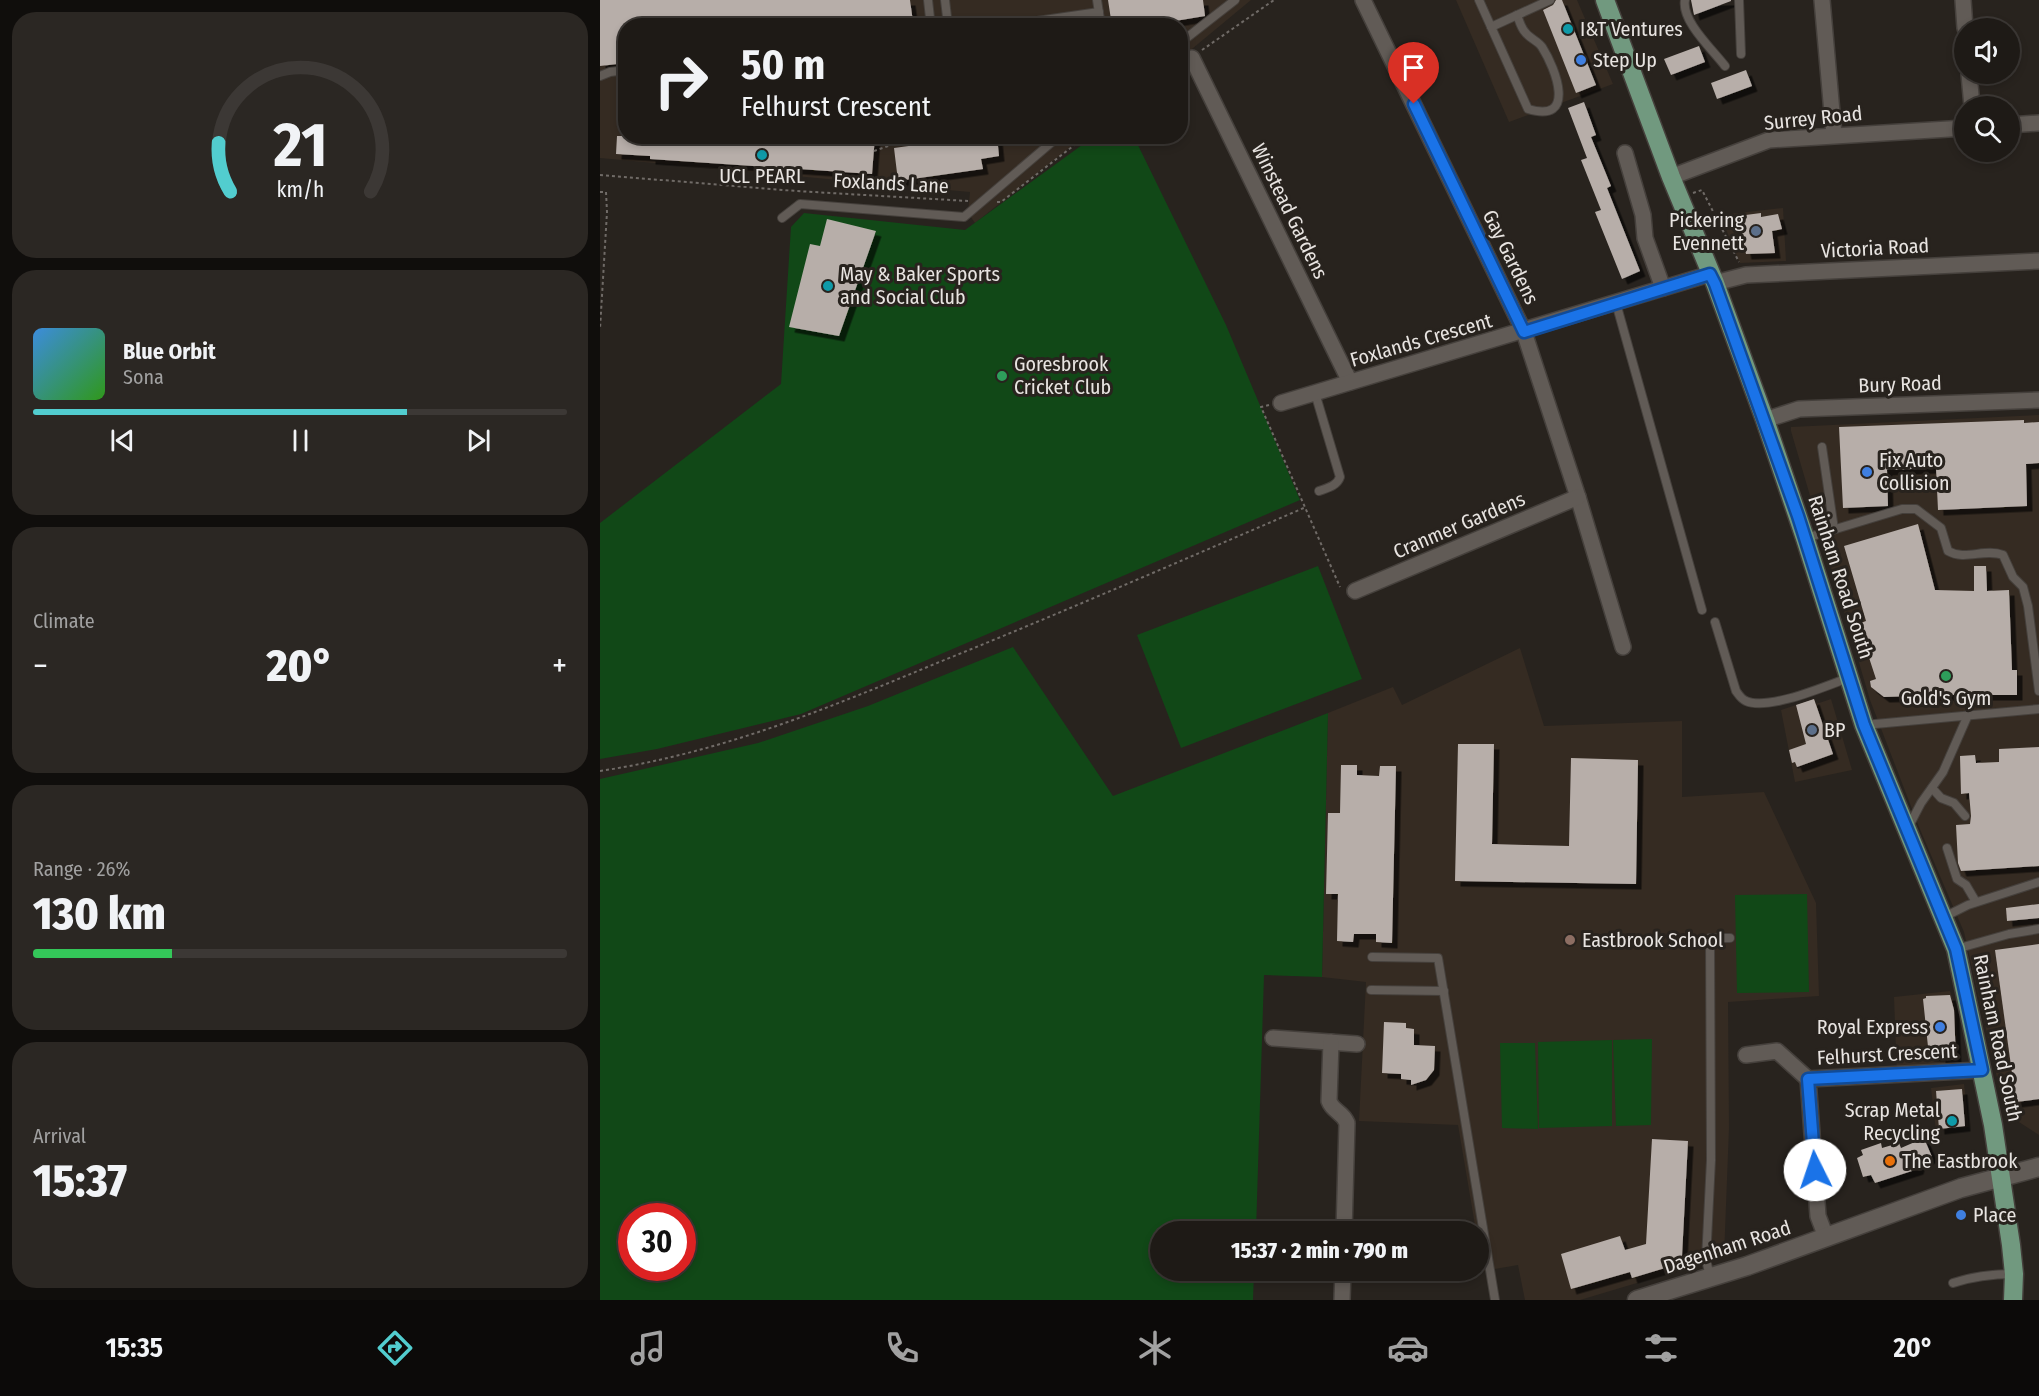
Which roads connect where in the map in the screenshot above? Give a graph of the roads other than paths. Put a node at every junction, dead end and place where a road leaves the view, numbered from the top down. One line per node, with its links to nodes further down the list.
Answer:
1 (928, 0): 15 (lane)
2 (945, 0): 16 (lane)
3 (1097, 0): 13 (lane)
4 (1235, 0): 21 (lane)
5 (1363, 0): 39 (street, Gay Gardens)
6 (1479, 0): 20 (lane)
7 (1550, 0): 14 (lane)
8 (1605, 0): 33 (main road, Rainham Road South)
9 (1685, 0): 24 (lane)
10 (1739, 0): 22 (lane)
11 (1822, 0): 30 (street)
12 (1963, 0): 19 (street)
13 (1099, 12): 17 (lane); 18 (lane)
14 (1517, 15): 20 (lane); 20 (lane)
15 (930, 18)
16 (946, 18)
17 (1061, 18)
18 (1100, 18)
19 (1964, 18)
20 (1491, 27)
21 (1188, 37)
22 (1741, 54)
23 (1192, 58): 40 (street, Winstead Gardens)
24 (1725, 66)
25 (618, 71): 26 (lane)
26 (600, 76)
27 (2039, 123): 28 (street)
28 (2020, 124)
29 (1954, 129): 30 (street, Surrey Road)
30 (1834, 135): 33 (street, Surrey Road)
31 (1050, 144): 34 (lane)
32 (1625, 153): 37 (street)
33 (1671, 177): 36 (main road, Rainham Road South)
34 (782, 218)
35 (2039, 261): 36 (street, Victoria Road)
36 (1712, 279): 37 (street, Foxlands Crescent); 44 (main road, Rainham Road South)
37 (1663, 288): 38 (street, Foxlands Crescent)
38 (1616, 303): 39 (street, Foxlands Crescent); 51 (lane)
39 (1524, 332): 40 (street, Foxlands Crescent); 47 (street, Gay Gardens)
40 (1350, 382): 41 (street, Foxlands Crescent)
41 (1315, 393): 43 (street, Foxlands Crescent); 46 (lane)
42 (2039, 400): 44 (street, Bury Road)
43 (1281, 403)
44 (1765, 420): 49 (main road, Rainham Road South)
45 (1822, 447): 48 (lane)
46 (1319, 491)
47 (1578, 497): 50 (street, Cranmer Gardens); 53 (street, Gay Gardens)
48 (1833, 529): 49 (lane); 55 (lane)
49 (1805, 538): 54 (main road, Rainham Road South)
50 (1356, 591)
51 (1702, 610)
52 (1715, 622): 54 (lane)
53 (1623, 647)
54 (1850, 678): 58 (main road, Rainham Road South)
55 (2039, 691)
56 (2039, 709): 57 (lane)
57 (1968, 715): 58 (lane); 59 (lane)
58 (1864, 725): 61 (main road, Rainham Road South)
59 (1932, 788): 60 (lane); 61 (lane)
60 (1965, 816)
61 (1907, 830): 65 (main road, Rainham Road South)
62 (1947, 848): 64 (lane)
63 (2039, 882): 64 (lane)
64 (1976, 902): 65 (lane)
65 (1942, 918): 68 (main road, Rainham Road South)
66 (2039, 929): 68 (lane)
67 (1730, 938): 83 (lane)
68 (1956, 949): 76 (main road, Rainham Road South)
69 (1372, 957): 71 (lane)
70 (1371, 990): 71 (lane)
71 (1444, 992): 87 (lane)
72 (1273, 1038): 73 (street)
73 (1331, 1042): 74 (street); 80 (street)
74 (1357, 1044)
75 (1746, 1055): 77 (street)
76 (1982, 1070): 77 (street, Felhurst Crescent); 79 (main road, Rainham Road South)
77 (1808, 1079): 81 (street, Felhurst Crescent)
78 (2039, 1167): 79 (street, Dagenham Road)
79 (2001, 1176): 81 (street, Dagenham Road); 82 (main road, Rainham Road South)
80 (1344, 1221)
81 (1826, 1237): 83 (street, Dagenham Road)
82 (2014, 1274): 85 (lane); 89 (main road, Rainham Road South)
83 (1710, 1278): 88 (street, Dagenham Road)
84 (1343, 1281): 86 (street)
85 (1953, 1283)
86 (1342, 1300)
87 (1495, 1300)
88 (1637, 1300)
89 (2013, 1300)

